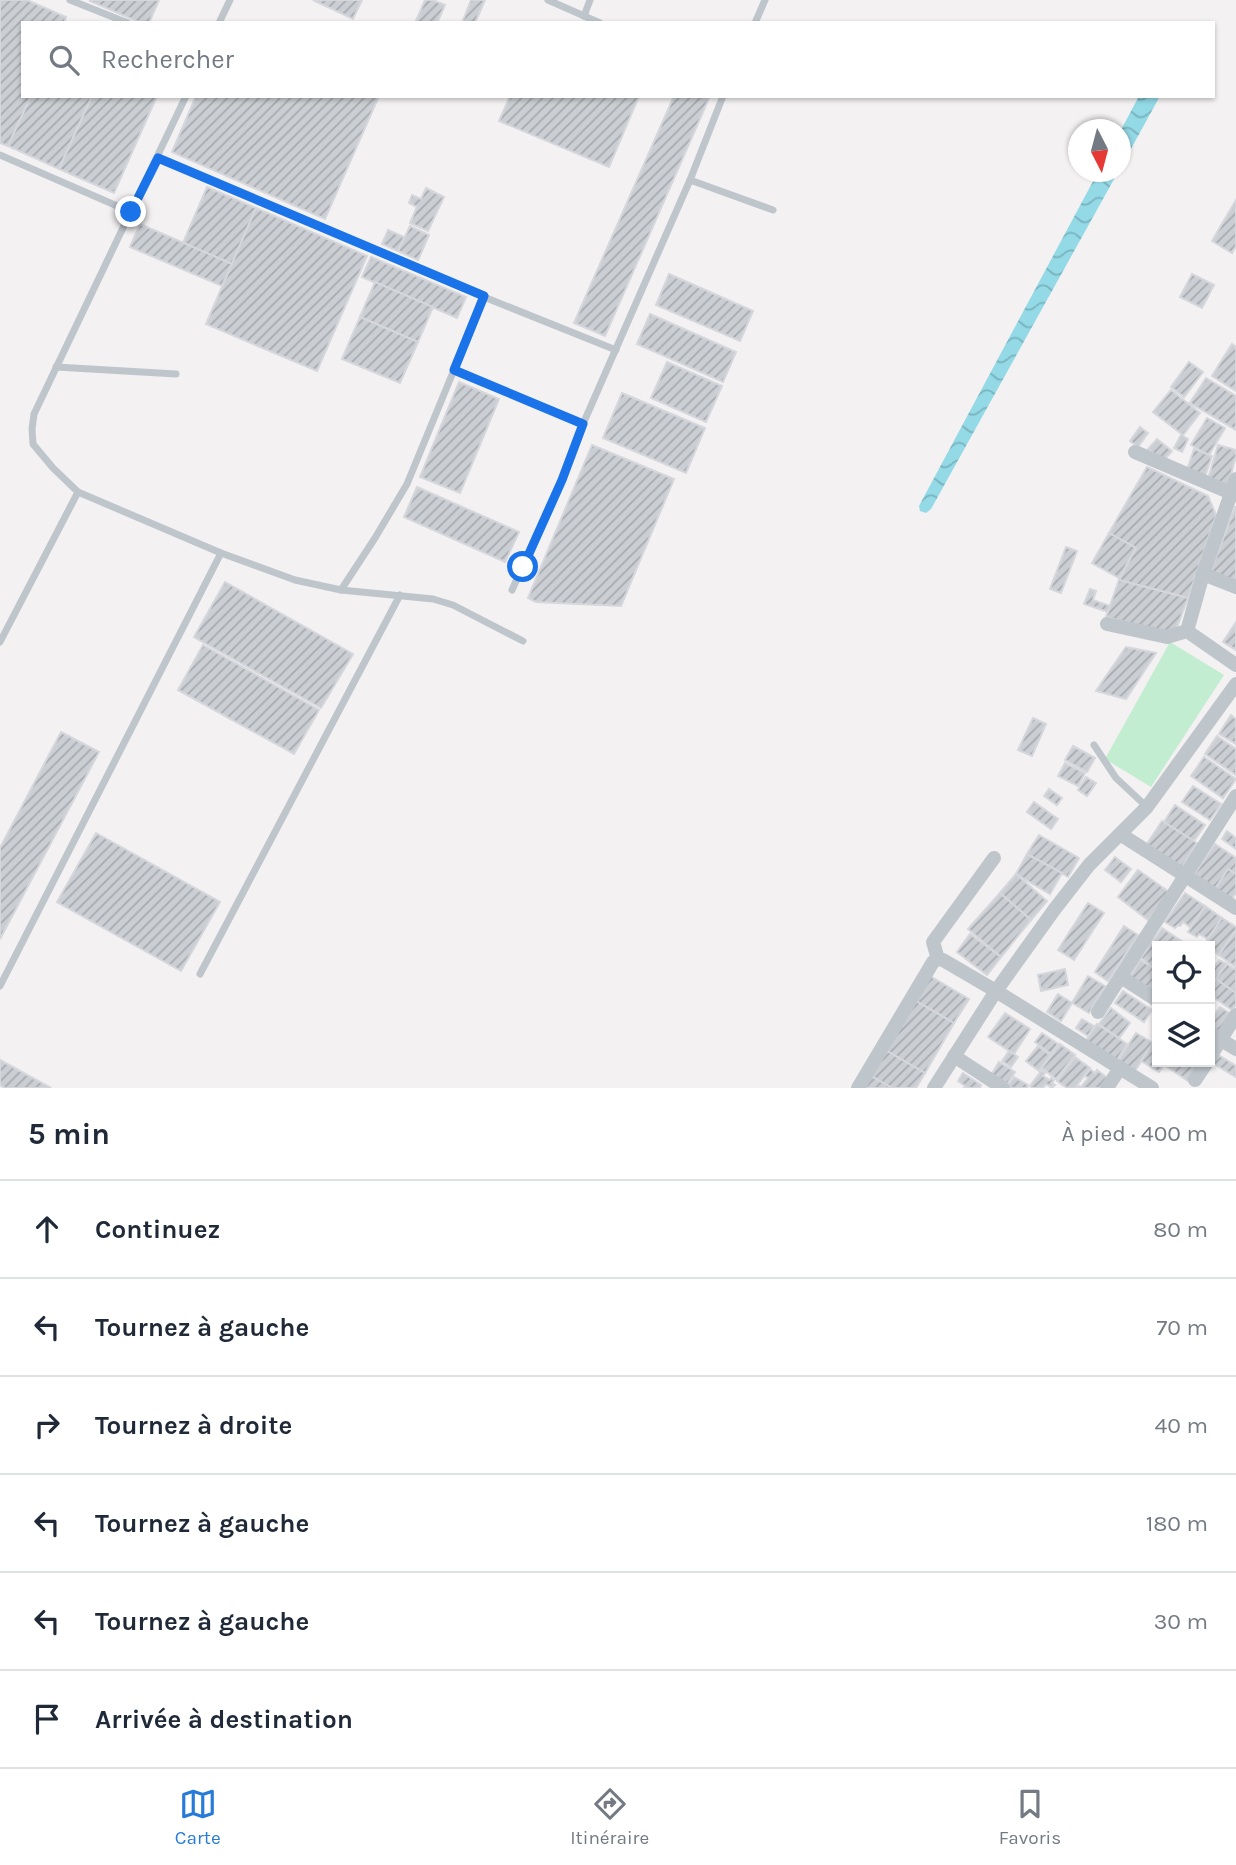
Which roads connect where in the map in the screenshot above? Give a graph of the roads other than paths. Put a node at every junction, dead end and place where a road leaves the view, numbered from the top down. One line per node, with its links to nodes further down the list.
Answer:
1 (70, 0): 7 (lane)
2 (230, 0): 8 (lane)
3 (548, 0): 6 (lane)
4 (590, 0): 6 (lane)
5 (765, 0): 10 (lane)
6 (584, 16): 9 (lane)
7 (123, 21)
8 (220, 21)
9 (595, 21)
10 (756, 21)
11 (185, 98): 14 (lane)
12 (722, 98): 15 (lane)
13 (0, 155): 17 (lane)
14 (158, 158): 17 (lane); 18 (lane)
15 (690, 180): 16 (lane); 19 (lane)
16 (773, 211)
17 (131, 212): 20 (lane)
18 (484, 296): 19 (lane); 21 (lane)
19 (616, 350): 23 (lane)
20 (56, 367): 22 (lane); 26 (lane)
21 (454, 370): 23 (lane); 30 (lane)
22 (176, 374)
23 (583, 424): 31 (lane)
24 (1135, 452): 25 (street)
25 (1234, 489): 28 (street)
26 (78, 492): 27 (lane); 35 (lane)
27 (221, 553): 30 (lane); 49 (lane)
28 (1203, 575): 29 (street); 34 (street)
29 (1236, 587)
30 (341, 590): 32 (lane)
31 (512, 590)
32 (400, 595): 36 (lane); 47 (lane)
33 (1107, 624): 34 (street)
34 (1186, 631): 37 (street)
35 (1, 637)
36 (523, 642)
37 (1236, 665)
38 (1236, 684): 41 (street)
39 (1094, 746): 41 (lane)
40 (1236, 796): 44 (street)
41 (1147, 807): 42 (street)
42 (1120, 834): 44 (street); 50 (street)
43 (994, 858): 46 (street)
44 (1185, 876): 45 (street); 48 (street)
45 (1236, 908)
46 (938, 959): 50 (street); 60 (street)
47 (200, 974)
48 (1121, 976): 51 (street); 52 (street)
49 (0, 986)
50 (996, 990): 56 (street); 58 (street)
51 (1152, 997)
52 (1098, 1013)
53 (1236, 1015): 54 (street)
54 (1215, 1036): 55 (street)
55 (1236, 1049)
56 (954, 1056): 61 (street); 62 (street)
57 (1204, 1067): 59 (street)
58 (1120, 1068): 63 (street); 64 (street)
59 (1195, 1080)
60 (858, 1088)
61 (934, 1088)
62 (1003, 1088)
63 (1107, 1088)
64 (1152, 1088)

